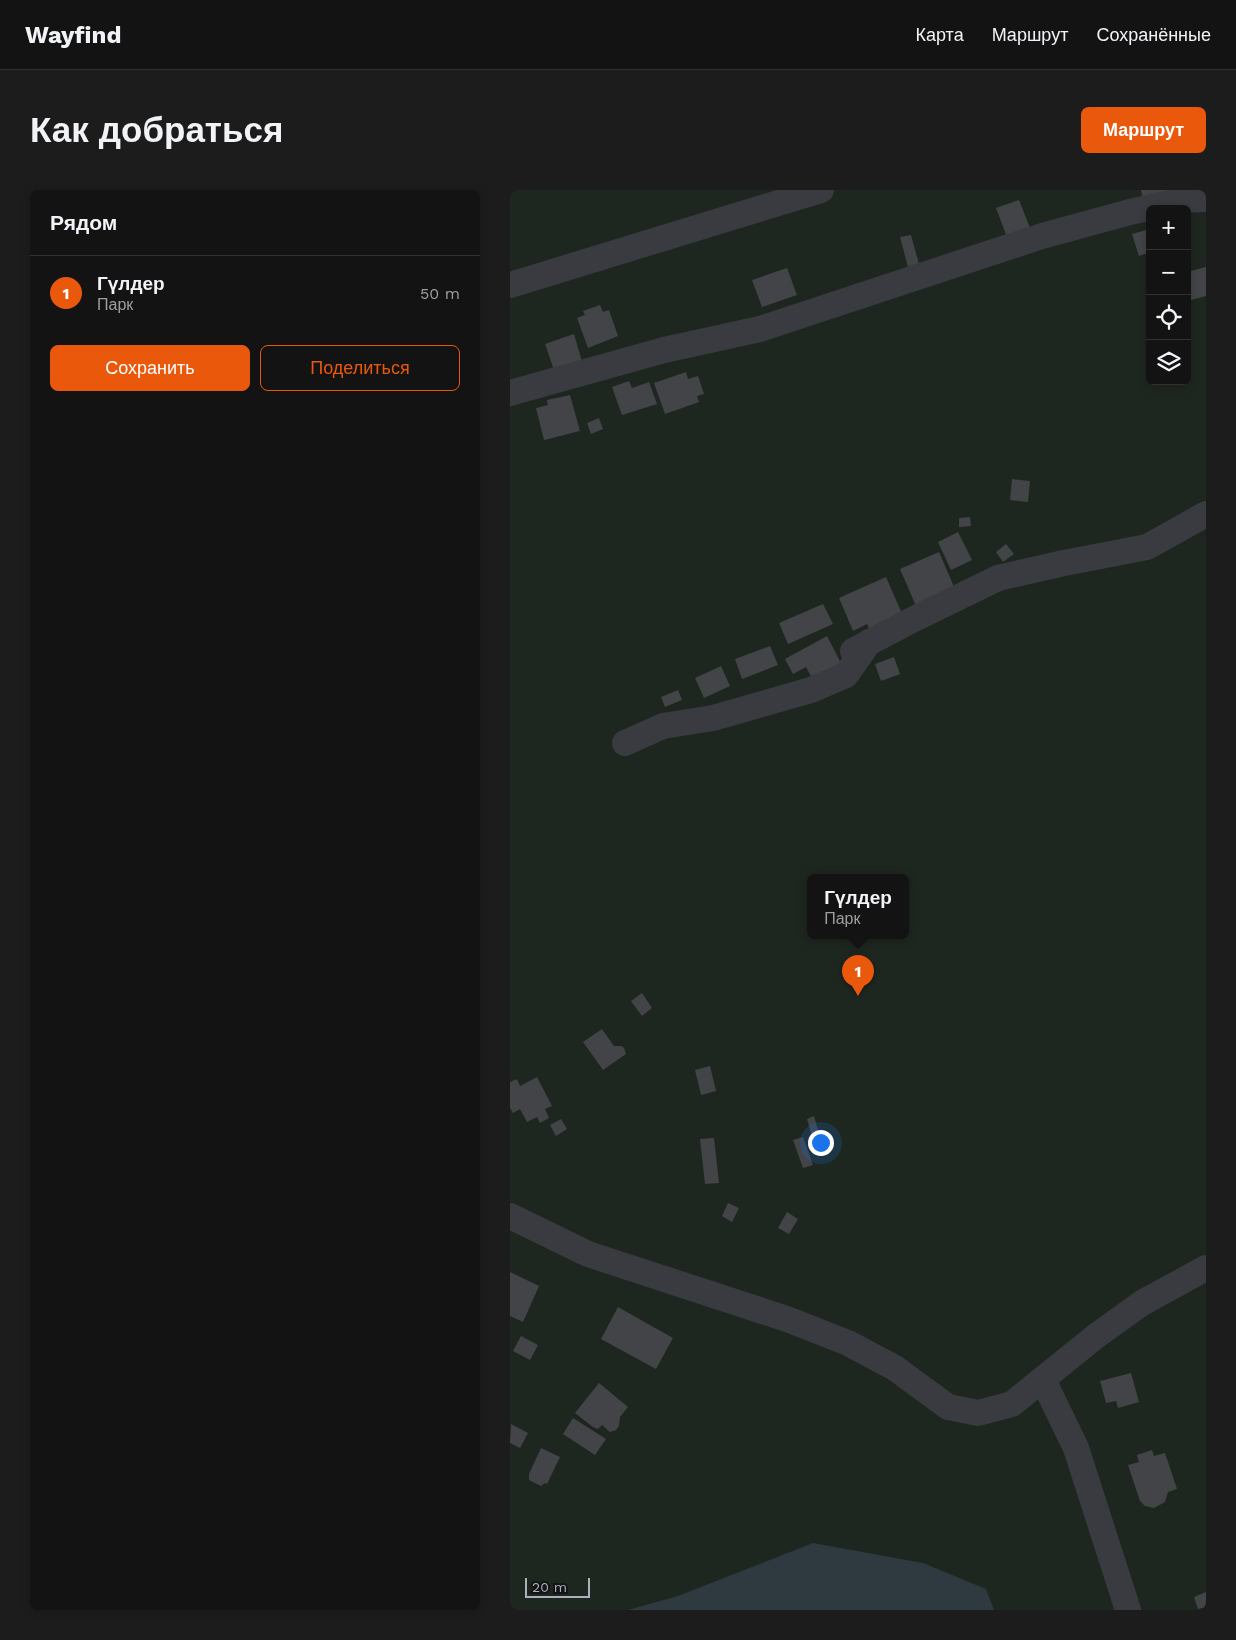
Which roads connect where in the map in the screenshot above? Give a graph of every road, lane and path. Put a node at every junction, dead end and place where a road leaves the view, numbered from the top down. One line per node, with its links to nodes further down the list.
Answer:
1 (821, 190): 3 (street)
2 (1206, 199): 4 (street)
3 (510, 285)
4 (510, 393)
5 (1206, 514): 6 (street)
6 (625, 743)
7 (510, 1216): 9 (street)
8 (1206, 1268): 9 (street)
9 (1043, 1380): 10 (street)
10 (1128, 1610)

